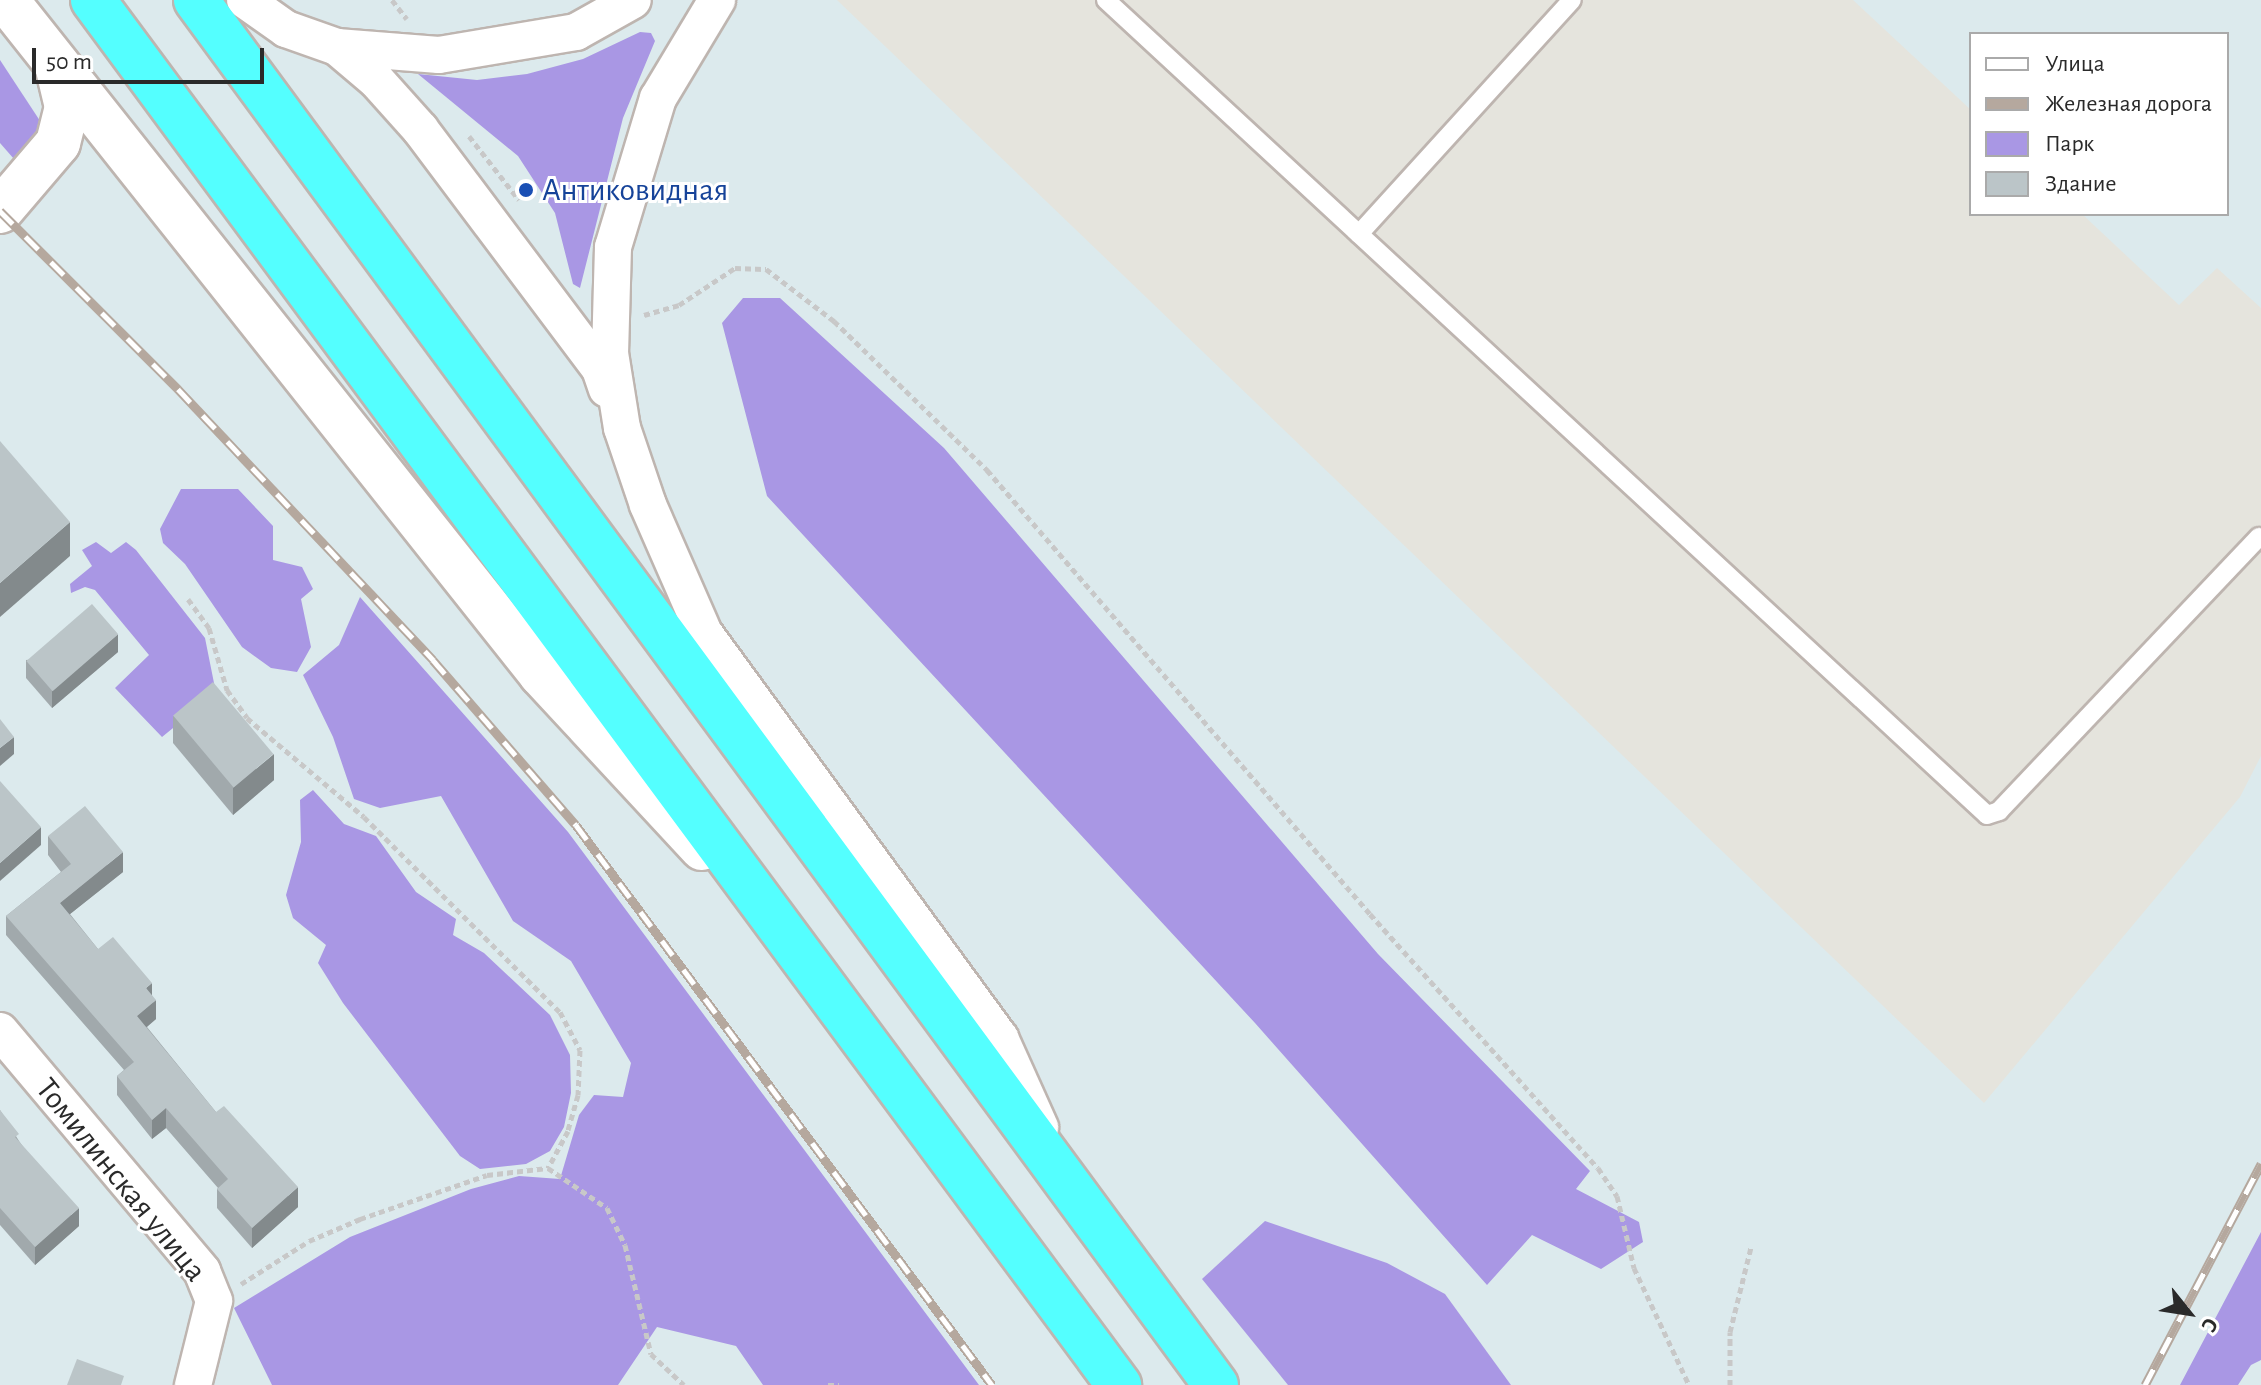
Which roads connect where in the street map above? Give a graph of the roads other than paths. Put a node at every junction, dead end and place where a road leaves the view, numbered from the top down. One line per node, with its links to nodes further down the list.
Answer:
1 (6, 0): 10 (street)
2 (93, 0): 17 (highway)
3 (196, 0): 19 (highway)
4 (245, 0): 9 (street)
5 (633, 0): 9 (street)
6 (717, 0): 15 (street)
7 (1106, 0): 14 (lane)
8 (1572, 0): 14 (lane)
9 (337, 47): 15 (street)
10 (57, 65): 11 (street); 12 (street)
11 (35, 174): 12 (street); 13 (street)
12 (149, 180): 17 (street)
13 (0, 211)
14 (1359, 234): 16 (lane)
15 (622, 428): 19 (street)
16 (2259, 537)
17 (826, 983): 21 (highway)
18 (0, 1031): 20 (street, Томилинская улица)
19 (1060, 1172): 22 (highway)
20 (193, 1385)
21 (1119, 1385)
22 (1216, 1385)

